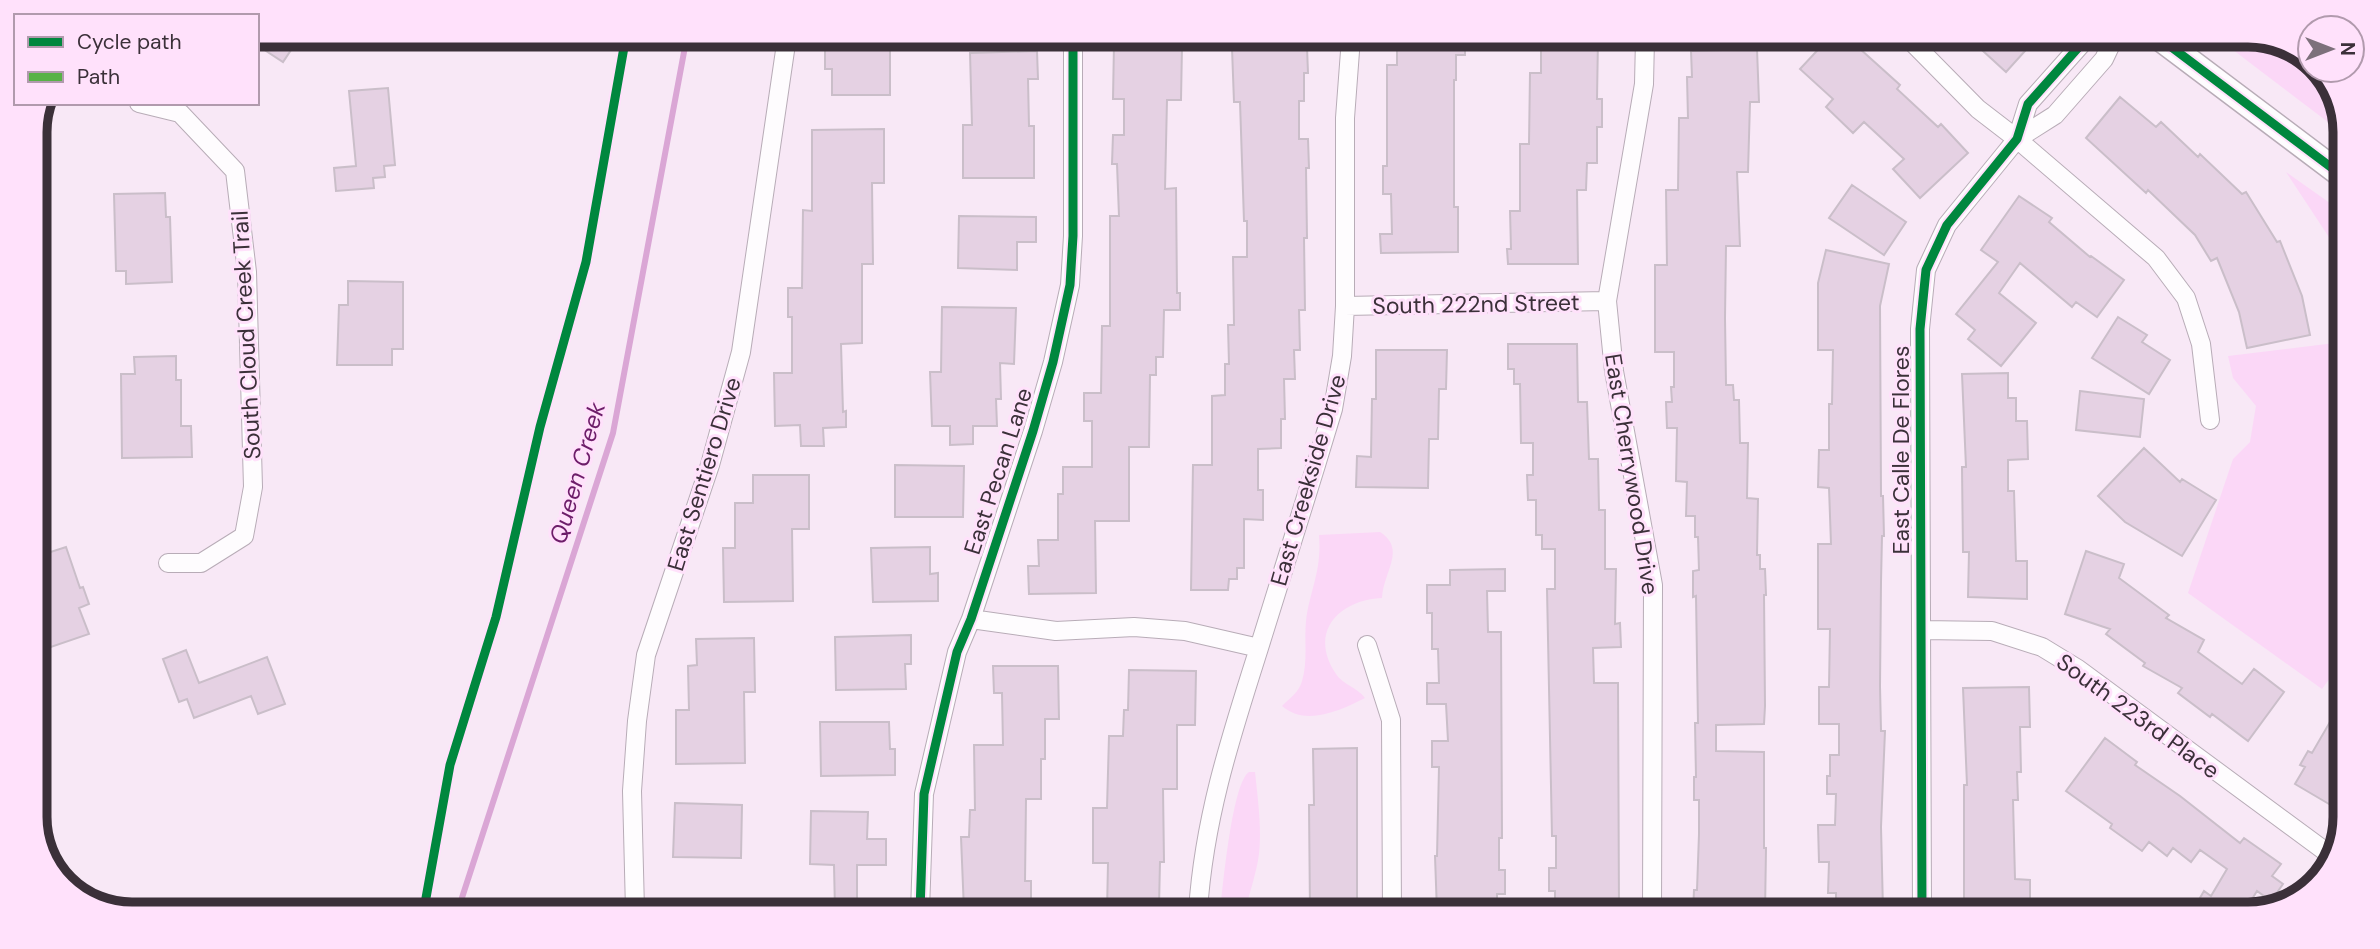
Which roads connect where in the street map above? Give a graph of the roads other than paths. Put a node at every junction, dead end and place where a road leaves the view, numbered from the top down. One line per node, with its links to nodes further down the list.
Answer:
1 (786, 47): 21 (street, East Sentiero Drive)
2 (1073, 47): 16 (street, East Pecan Lane)
3 (1350, 47): 13 (street, East Creekside Drive)
4 (1645, 47): 12 (street, East Cherrywood Drive)
5 (1917, 47): 10 (street)
6 (2079, 47): 10 (street, East Calle De Flores)
7 (2110, 47): 10 (street)
8 (2171, 47): 11 (street)
9 (147, 105): 15 (street, South Cloud Creek Trail)
10 (2017, 139): 14 (street); 17 (street, East Calle De Flores)
11 (2333, 169)
12 (1607, 301): 13 (street, South 222nd Street); 25 (street, East Cherrywood Drive)
13 (1345, 306): 19 (street, East Creekside Drive)
14 (2210, 420)
15 (168, 563)
16 (971, 619): 19 (street); 22 (street, East Pecan Lane)
17 (1922, 630): 20 (street, South 223rd Place); 26 (street, East Calle De Flores)
18 (1367, 645): 24 (street)
19 (1259, 648): 23 (street, East Creekside Drive)
20 (2325, 851)
21 (635, 902)
22 (920, 902)
23 (1199, 902)
24 (1392, 902)
25 (1652, 902)
26 (1922, 902)

